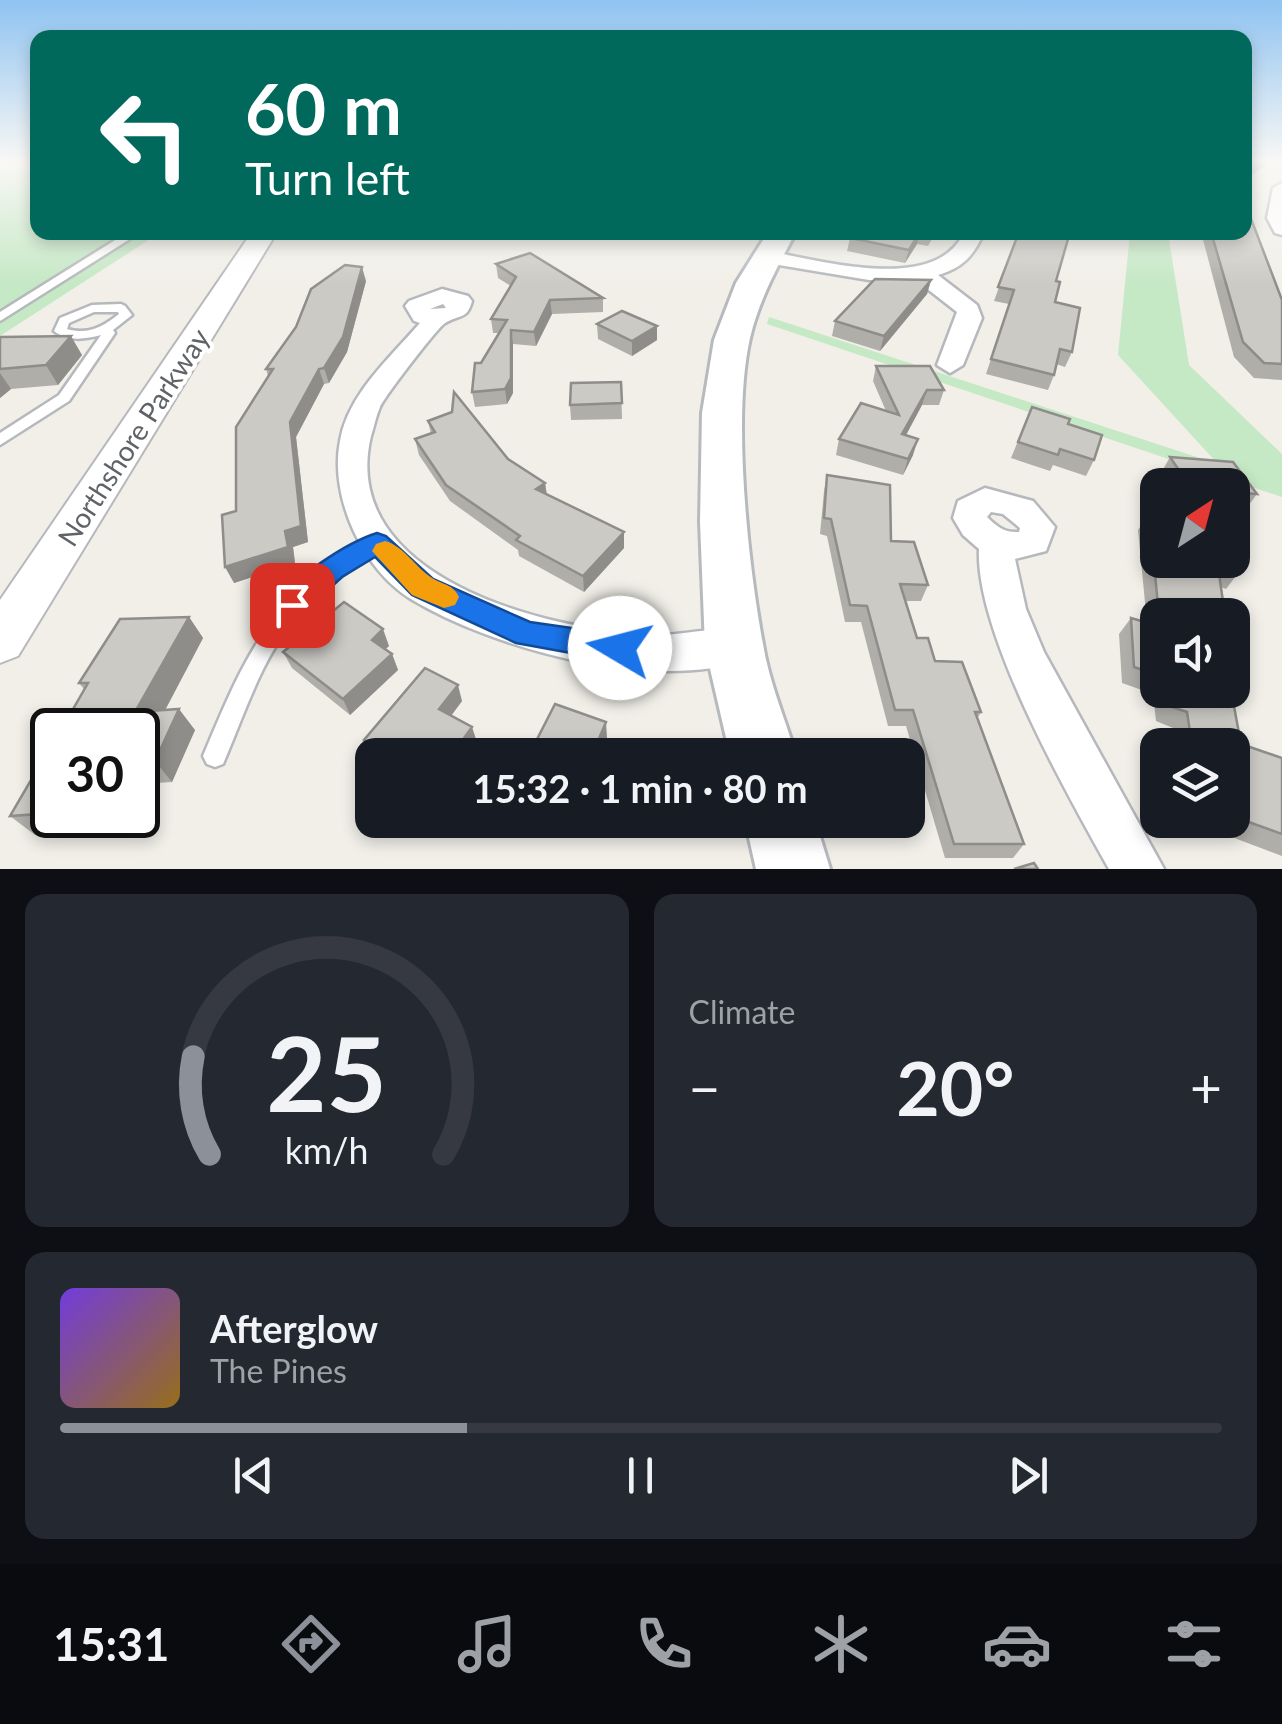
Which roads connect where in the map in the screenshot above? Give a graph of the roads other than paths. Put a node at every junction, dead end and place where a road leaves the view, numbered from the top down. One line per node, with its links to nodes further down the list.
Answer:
1 (1279, 204): 2 (street)
2 (1282, 229)
3 (123, 240): 8 (lane)
4 (260, 240): 15 (street, Northshore Parkway)
5 (969, 240): 7 (street)
6 (775, 245): 7 (street); 16 (main road)
7 (920, 272): 11 (street)
8 (0, 317)
9 (436, 318): 13 (street)
10 (106, 330): 10 (lane); 12 (lane)
11 (950, 365)
12 (0, 440)
13 (377, 543): 16 (street); 18 (lane)
14 (997, 543): 21 (street)
15 (0, 641)
16 (734, 647): 17 (main road)
17 (758, 738)
18 (216, 756)
19 (785, 838): 20 (main road)
20 (793, 869)
21 (1138, 869)

